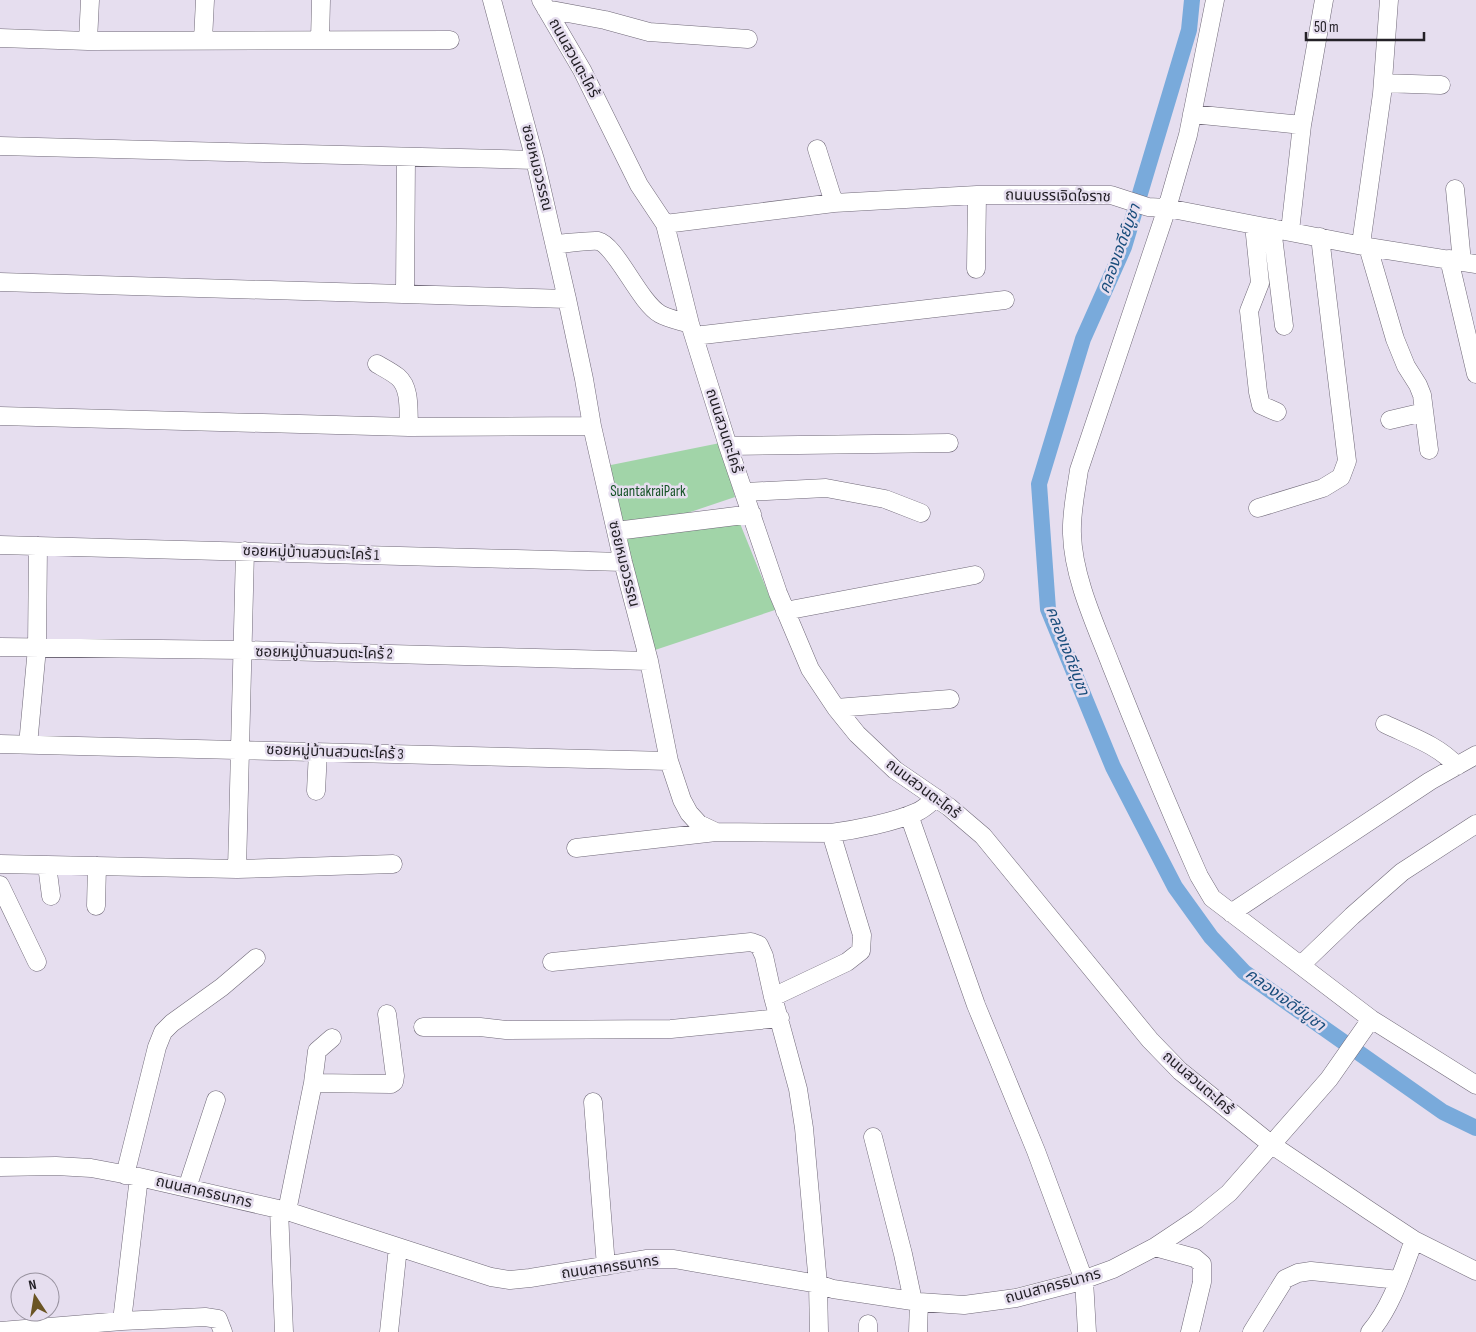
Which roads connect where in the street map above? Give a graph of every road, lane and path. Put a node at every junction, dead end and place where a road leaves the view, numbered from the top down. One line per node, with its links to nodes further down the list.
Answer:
1 (90, 0): 14 (street)
2 (205, 0): 11 (street)
3 (320, 0): 12 (street)
4 (492, 0): 22 (street, ซอยหมอวรรณ)
5 (1215, 0): 17 (street)
6 (1324, 0): 18 (street)
7 (1389, 0): 15 (street)
8 (544, 4): 10 (street); 27 (street, ถนนสวนตะไคร้)
9 (0, 38): 14 (street)
10 (748, 39)
11 (203, 40): 12 (street); 14 (street)
12 (320, 40): 13 (street)
13 (450, 40)
14 (88, 41)
15 (1383, 83): 16 (street); 33 (street)
16 (1441, 85)
17 (1192, 114): 18 (street); 26 (street)
18 (1302, 125): 30 (street)
19 (0, 146): 21 (street)
20 (816, 149): 25 (street)
21 (406, 157): 22 (street); 37 (street)
22 (536, 160): 32 (street, ซอยหมอวรรณ)
23 (1455, 189): 34 (street)
24 (977, 195): 25 (street, ถนนบรรเจิดใจราช); 26 (street, ถนนบรรเจิดใจราช); 35 (street)
25 (834, 203): 27 (street, ถนนบรรเจิดใจราช)
26 (1167, 208): 28 (street, ถนนบรรเจิดใจราช); 93 (street)
27 (665, 224): 41 (street, ถนนสวนตะไคร้)
28 (1254, 225): 29 (street, ถนนบรรเจิดใจราช); 44 (street)
29 (1272, 228): 30 (street, ถนนบรรเจิดใจราช); 40 (street)
30 (1290, 232): 31 (street, ถนนบรรเจิดใจราช)
31 (1320, 237): 33 (street, ถนนบรรเจิดใจราช); 54 (street)
32 (555, 244): 38 (street, ซอยหมอวรรณ); 41 (street)
33 (1365, 245): 34 (street, ถนนบรรเจิดใจราช); 45 (street)
34 (1462, 262): 43 (street)
35 (976, 269)
36 (0, 282): 37 (street)
37 (405, 294): 38 (street)
38 (568, 298): 48 (street, ซอยหมอวรรณ)
39 (1005, 300): 41 (street)
40 (1284, 326)
41 (692, 330): 51 (street, ถนนสวนตะไคร้)
42 (377, 364): 49 (street)
43 (1476, 374)
44 (1277, 412)
45 (1424, 412): 47 (street); 52 (street)
46 (0, 416): 49 (street)
47 (1390, 420)
48 (592, 426): 49 (street); 57 (street, ซอยหมอวรรณ)
49 (409, 427)
50 (949, 443): 51 (street)
51 (728, 446): 53 (street, ถนนสวนตะไคร้)
52 (1429, 450)
53 (745, 492): 55 (street); 56 (street, ถนนสวนตะไคร้)
54 (1258, 508)
55 (921, 512)
56 (752, 514): 57 (street); 63 (street, ถนนสวนตะไคร้)
57 (616, 531): 61 (street, ซอยหมอวรรณ)
58 (0, 545): 59 (street, ซอยหมู่บ้านสวนตะไคร้ 1)
59 (38, 546): 60 (street, ซอยหมู่บ้านสวนตะไคร้ 1); 65 (street)
60 (245, 551): 61 (street, ซอยหมู่บ้านสวนตะไคร้ 1); 66 (street)
61 (623, 562): 67 (street, ซอยหมอวรรณ)
62 (975, 575): 63 (street)
63 (786, 611): 69 (street, ถนนสวนตะไคร้)
64 (0, 647): 65 (street, ซอยหมู่บ้านสวนตะไคร้ 2)
65 (38, 648): 66 (street, ซอยหมู่บ้านสวนตะไคร้ 2); 72 (street)
66 (242, 650): 67 (street, ซอยหมู่บ้านสวนตะไคร้ 2); 73 (street)
67 (649, 661): 76 (street, ซอยหมอวรรณ)
68 (950, 699): 69 (street)
69 (836, 708): 79 (street, ถนนสวนตะไคร้)
70 (1385, 724): 77 (street)
71 (0, 744): 72 (street, ซอยหมู่บ้านสวนตะไคร้ 3)
72 (28, 745): 73 (street, ซอยหมู่บ้านสวนตะไคร้ 3)
73 (241, 749): 74 (street, ซอยหมู่บ้านสวนตะไคร้ 3); 89 (street)
74 (318, 752): 76 (street, ซอยหมู่บ้านสวนตะไคร้ 3); 78 (street)
75 (1476, 755): 77 (street)
76 (669, 761): 82 (street, ซอยหมอวรรณ)
77 (1457, 766): 93 (street)
78 (316, 791)
79 (936, 798): 80 (street); 109 (street, ถนนสวนตะไคร้)
80 (909, 815): 83 (street); 119 (street)
81 (1476, 824): 97 (street)
82 (716, 832): 83 (street); 84 (street)
83 (831, 833): 98 (street)
84 (576, 848)
85 (0, 864): 87 (street)
86 (393, 864): 89 (street)
87 (47, 865): 88 (street); 91 (street)
88 (97, 866): 89 (street); 92 (street)
89 (237, 869)
90 (0, 885): 95 (street)
91 (50, 896)
92 (96, 906)
93 (1231, 913): 97 (street)
94 (256, 958): 111 (street)
95 (36, 962)
96 (552, 962): 98 (street)
97 (1301, 965): 101 (street)
98 (773, 997): 100 (street)
99 (387, 1014): 104 (street)
100 (780, 1018): 102 (street); 121 (street)
101 (1366, 1026): 105 (street); 109 (street, ถนนสาครธนากร)
102 (424, 1027)
103 (332, 1038): 104 (street)
104 (313, 1084): 113 (street)
105 (1476, 1085)
106 (216, 1100): 112 (street)
107 (593, 1102): 117 (street)
108 (873, 1137): 122 (street)
109 (1272, 1145): 114 (street, ถนนสวนตะไคร้); 116 (street, ถนนสาครธนากร)
110 (0, 1167): 111 (street, ถนนสาครธนากร)
111 (132, 1176): 112 (street, ถนนสาครธนากร); 123 (street)
112 (187, 1188): 113 (street, ถนนสาครธนากร)
113 (283, 1210): 115 (street, ถนนสาครธนากร); 128 (street)
114 (1414, 1240): 118 (street, ถนนสวนตะไคร้); 120 (street)
115 (398, 1247): 117 (street, ถนนสาครธนากร); 129 (street)
116 (1155, 1247): 119 (street, ถนนสาครธนากร); 133 (street)
117 (606, 1266): 121 (street, ถนนสาครธนากร)
118 (1476, 1271)
119 (1084, 1280): 122 (street, ถนนสาครธนากร); 132 (street)
120 (1399, 1280): 134 (street); 135 (street)
121 (818, 1284): 122 (street, ถนนสาครธนากร); 130 (street)
122 (916, 1302): 131 (street)
123 (122, 1321): 124 (street); 125 (street)
124 (142, 1326): 127 (street)
125 (87, 1328): 126 (street)
126 (0, 1331)
127 (223, 1332)
128 (284, 1332)
129 (389, 1332)
130 (819, 1332)
131 (918, 1332)
132 (1087, 1332)
133 (1190, 1332)
134 (1252, 1332)
135 (1370, 1332)

